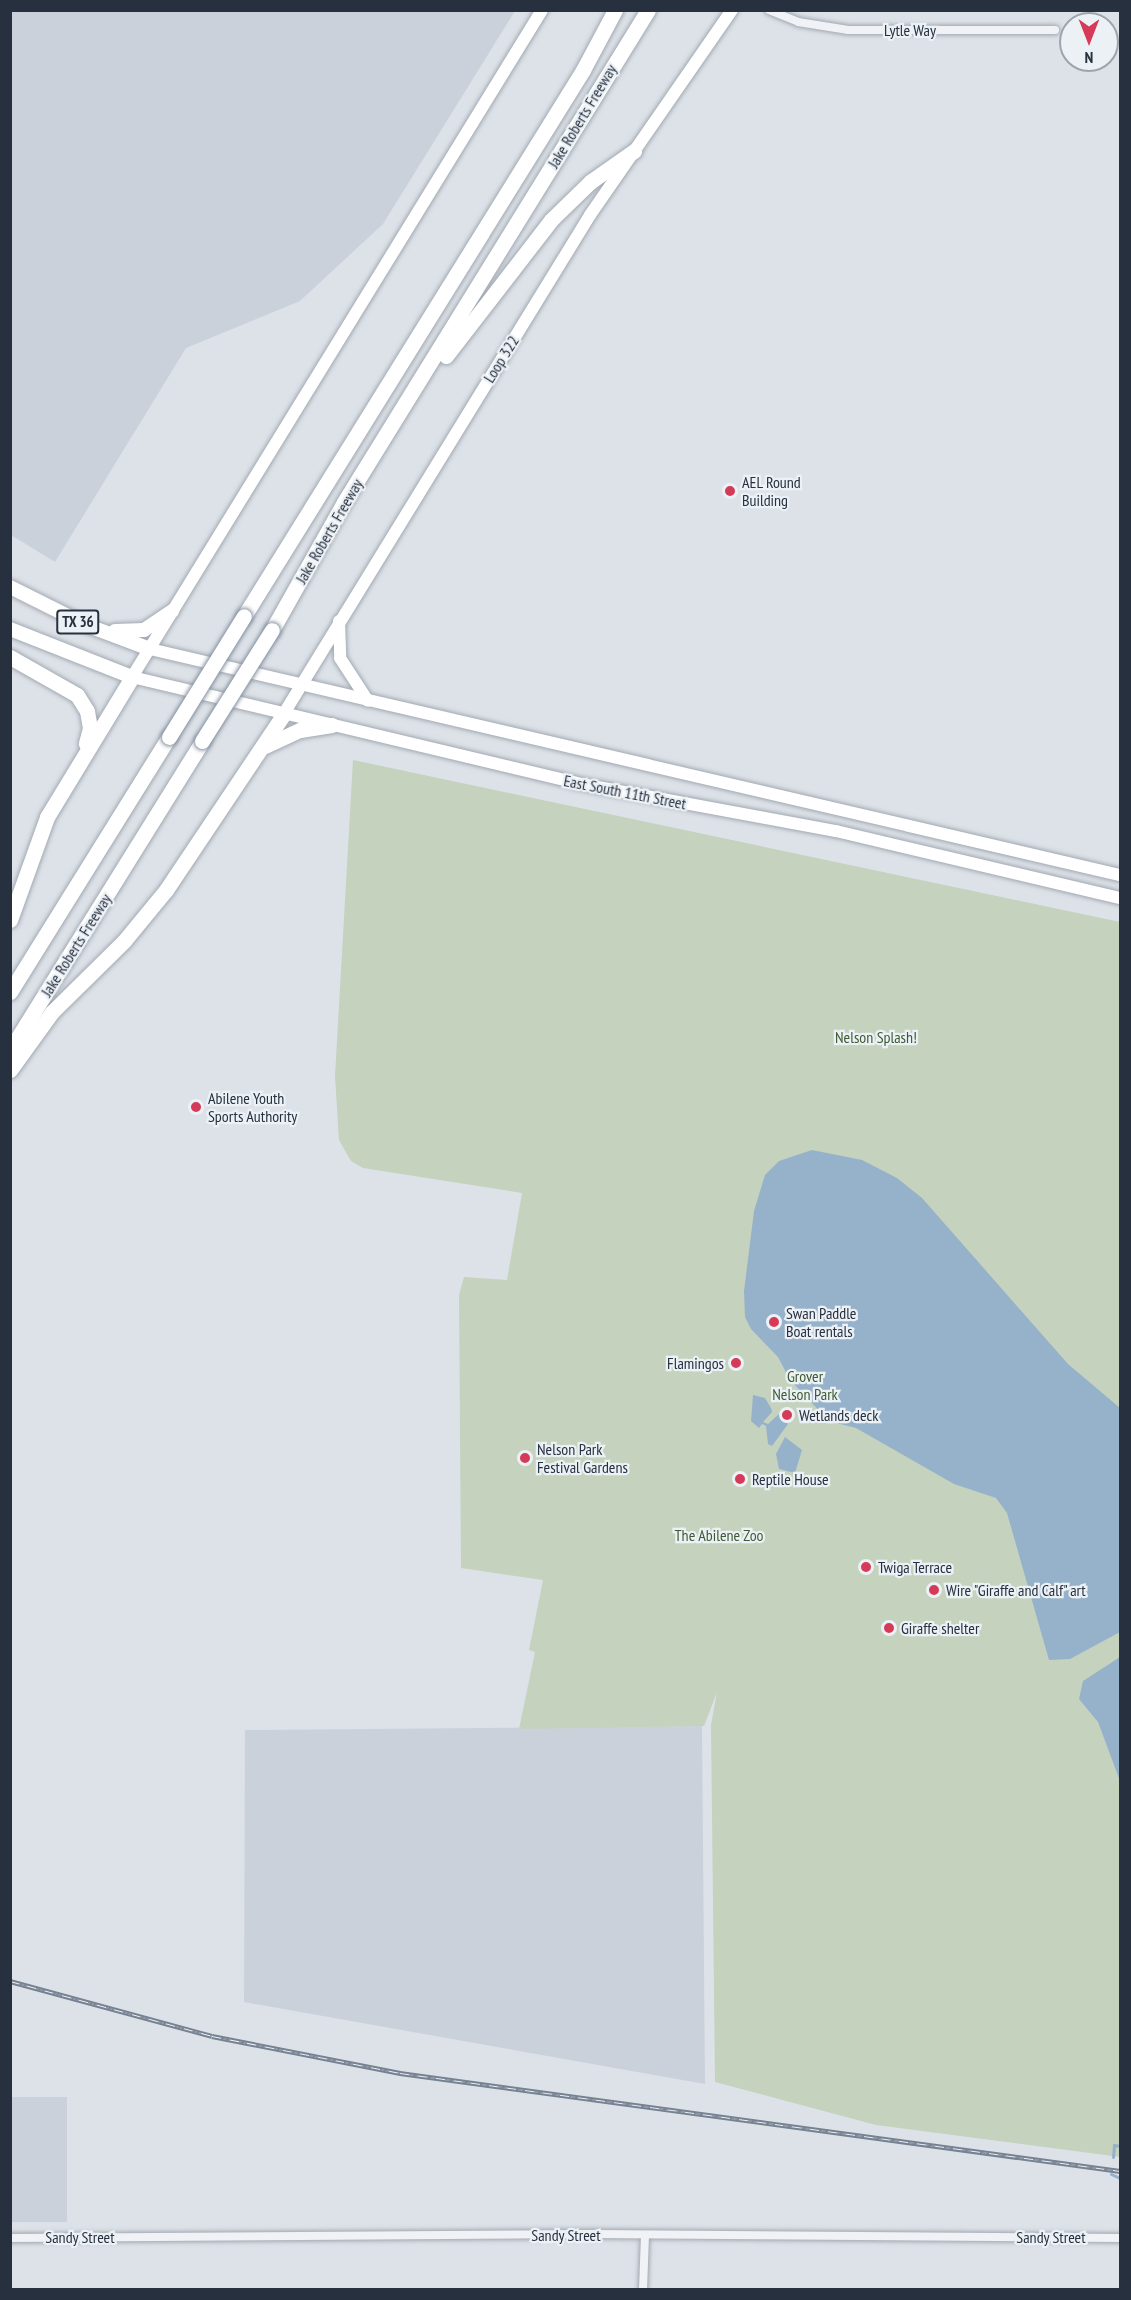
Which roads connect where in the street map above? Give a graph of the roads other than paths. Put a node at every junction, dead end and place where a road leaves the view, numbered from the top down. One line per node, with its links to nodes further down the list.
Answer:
1 (542, 10): 10 (main road)
2 (615, 10): 26 (highway, Jake Roberts Freeway, bridge)
3 (648, 10): 8 (highway, Jake Roberts Freeway)
4 (732, 10): 7 (main road, Loop 322)
5 (769, 10): 6 (street, Lytle Way)
6 (1055, 30)
7 (634, 151): 8 (highway); 11 (main road, Loop 322)
8 (401, 413): 27 (highway, Jake Roberts Freeway, bridge)
9 (10, 586): 13 (main road, TX 36)
10 (172, 611): 13 (main road); 14 (main road)
11 (339, 621): 17 (main road, Loop 322); 18 (main road)
12 (10, 629): 16 (main road, TX 36)
13 (98, 630): 14 (main road, TX 36)
14 (150, 649): 16 (main road); 17 (main road, East South 11th Street / TX 36)
15 (10, 657): 22 (highway)
16 (132, 677): 19 (main road, East South 11th Street / TX 36); 22 (highway)
17 (300, 685): 18 (main road, East South 11th Street / TX 36); 19 (main road, Loop 322)
18 (368, 700): 23 (main road, East South 11th Street / TX 36)
19 (283, 715): 20 (main road, East South 11th Street / TX 36); 21 (highway)
20 (332, 725): 21 (highway); 24 (main road, East South 11th Street / TX 36)
21 (262, 748): 28 (highway)
22 (83, 754): 25 (highway)
23 (1120, 874)
24 (1120, 898)
25 (10, 920)
26 (10, 992)
27 (10, 1050)
28 (10, 1070)
29 (645, 2236): 30 (street, Sandy Street); 31 (street, Sandy Street); 32 (street)
30 (10, 2238)
31 (1120, 2238)
32 (643, 2289)

